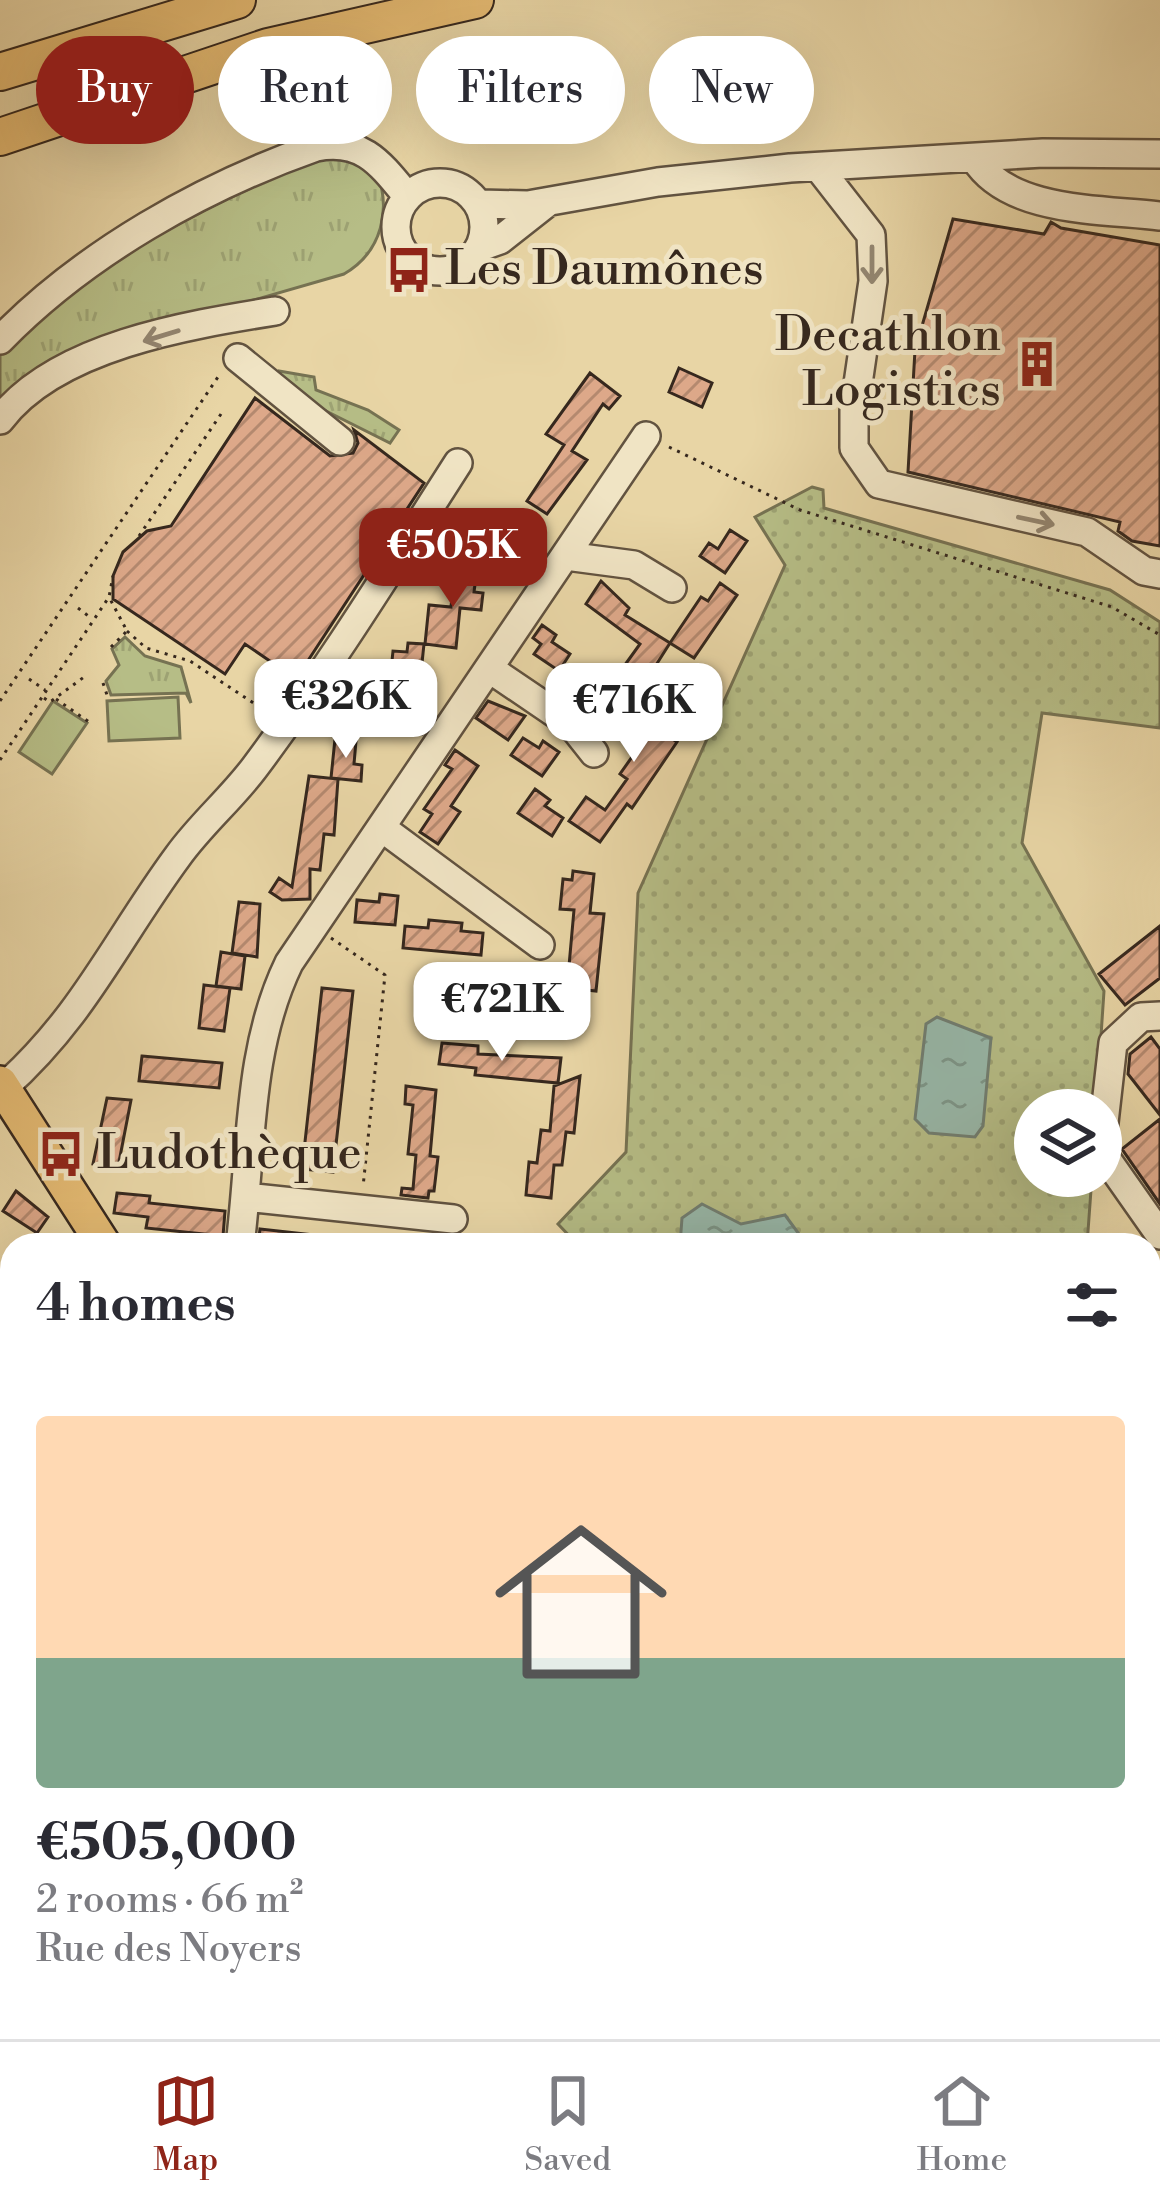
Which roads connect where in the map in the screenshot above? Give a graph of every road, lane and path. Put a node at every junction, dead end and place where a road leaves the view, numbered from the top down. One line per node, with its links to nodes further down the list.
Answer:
1 (237, 0): 3 (highway)
2 (476, 0): 4 (highway)
3 (0, 72)
4 (0, 137)
5 (1160, 154): 6 (street)
6 (975, 159): 7 (street); 11 (street)
7 (818, 166): 9 (street); 23 (street, one-way to 23)
8 (407, 196): 10 (street); 12 (street); 14 (street)
9 (547, 202): 10 (street); 12 (street)
10 (479, 204): 12 (street)
11 (1160, 216)
12 (480, 247)
13 (275, 311): 17 (street, one-way to 17)
14 (0, 340)
15 (231, 363): 19 (street); 39 (path)
16 (220, 414): 21 (path)
17 (0, 420)
18 (646, 436): 22 (street); 30 (path)
19 (340, 441)
20 (458, 463): 48 (street)
21 (139, 536)
22 (566, 556): 25 (street); 32 (street)
23 (1160, 574)
24 (113, 576): 26 (path)
25 (672, 588)
26 (109, 597): 28 (path); 29 (path)
27 (78, 608): 28 (path)
28 (94, 620): 36 (path)
29 (127, 631): 31 (path); 40 (path)
30 (1160, 635)
31 (111, 647)
32 (490, 669): 42 (street); 44 (street)
33 (84, 677): 37 (path)
34 (29, 679): 36 (path)
35 (104, 682): 38 (path)
36 (44, 694): 37 (path); 43 (path)
37 (54, 698): 41 (path)
38 (109, 698)
39 (0, 701)
40 (264, 710)
41 (89, 722)
42 (594, 753)
43 (0, 760)
44 (382, 828): 45 (street); 46 (street)
45 (314, 927): 51 (street); 52 (path)
46 (540, 945)
47 (1160, 1016): 49 (street)
48 (2, 1085): 54 (main road)
49 (1108, 1089)
50 (1122, 1180): 56 (street)
51 (246, 1197): 52 (street); 55 (street)
52 (361, 1210): 53 (street)
53 (453, 1219)
54 (96, 1233)
55 (242, 1233)
56 (1159, 1233)

